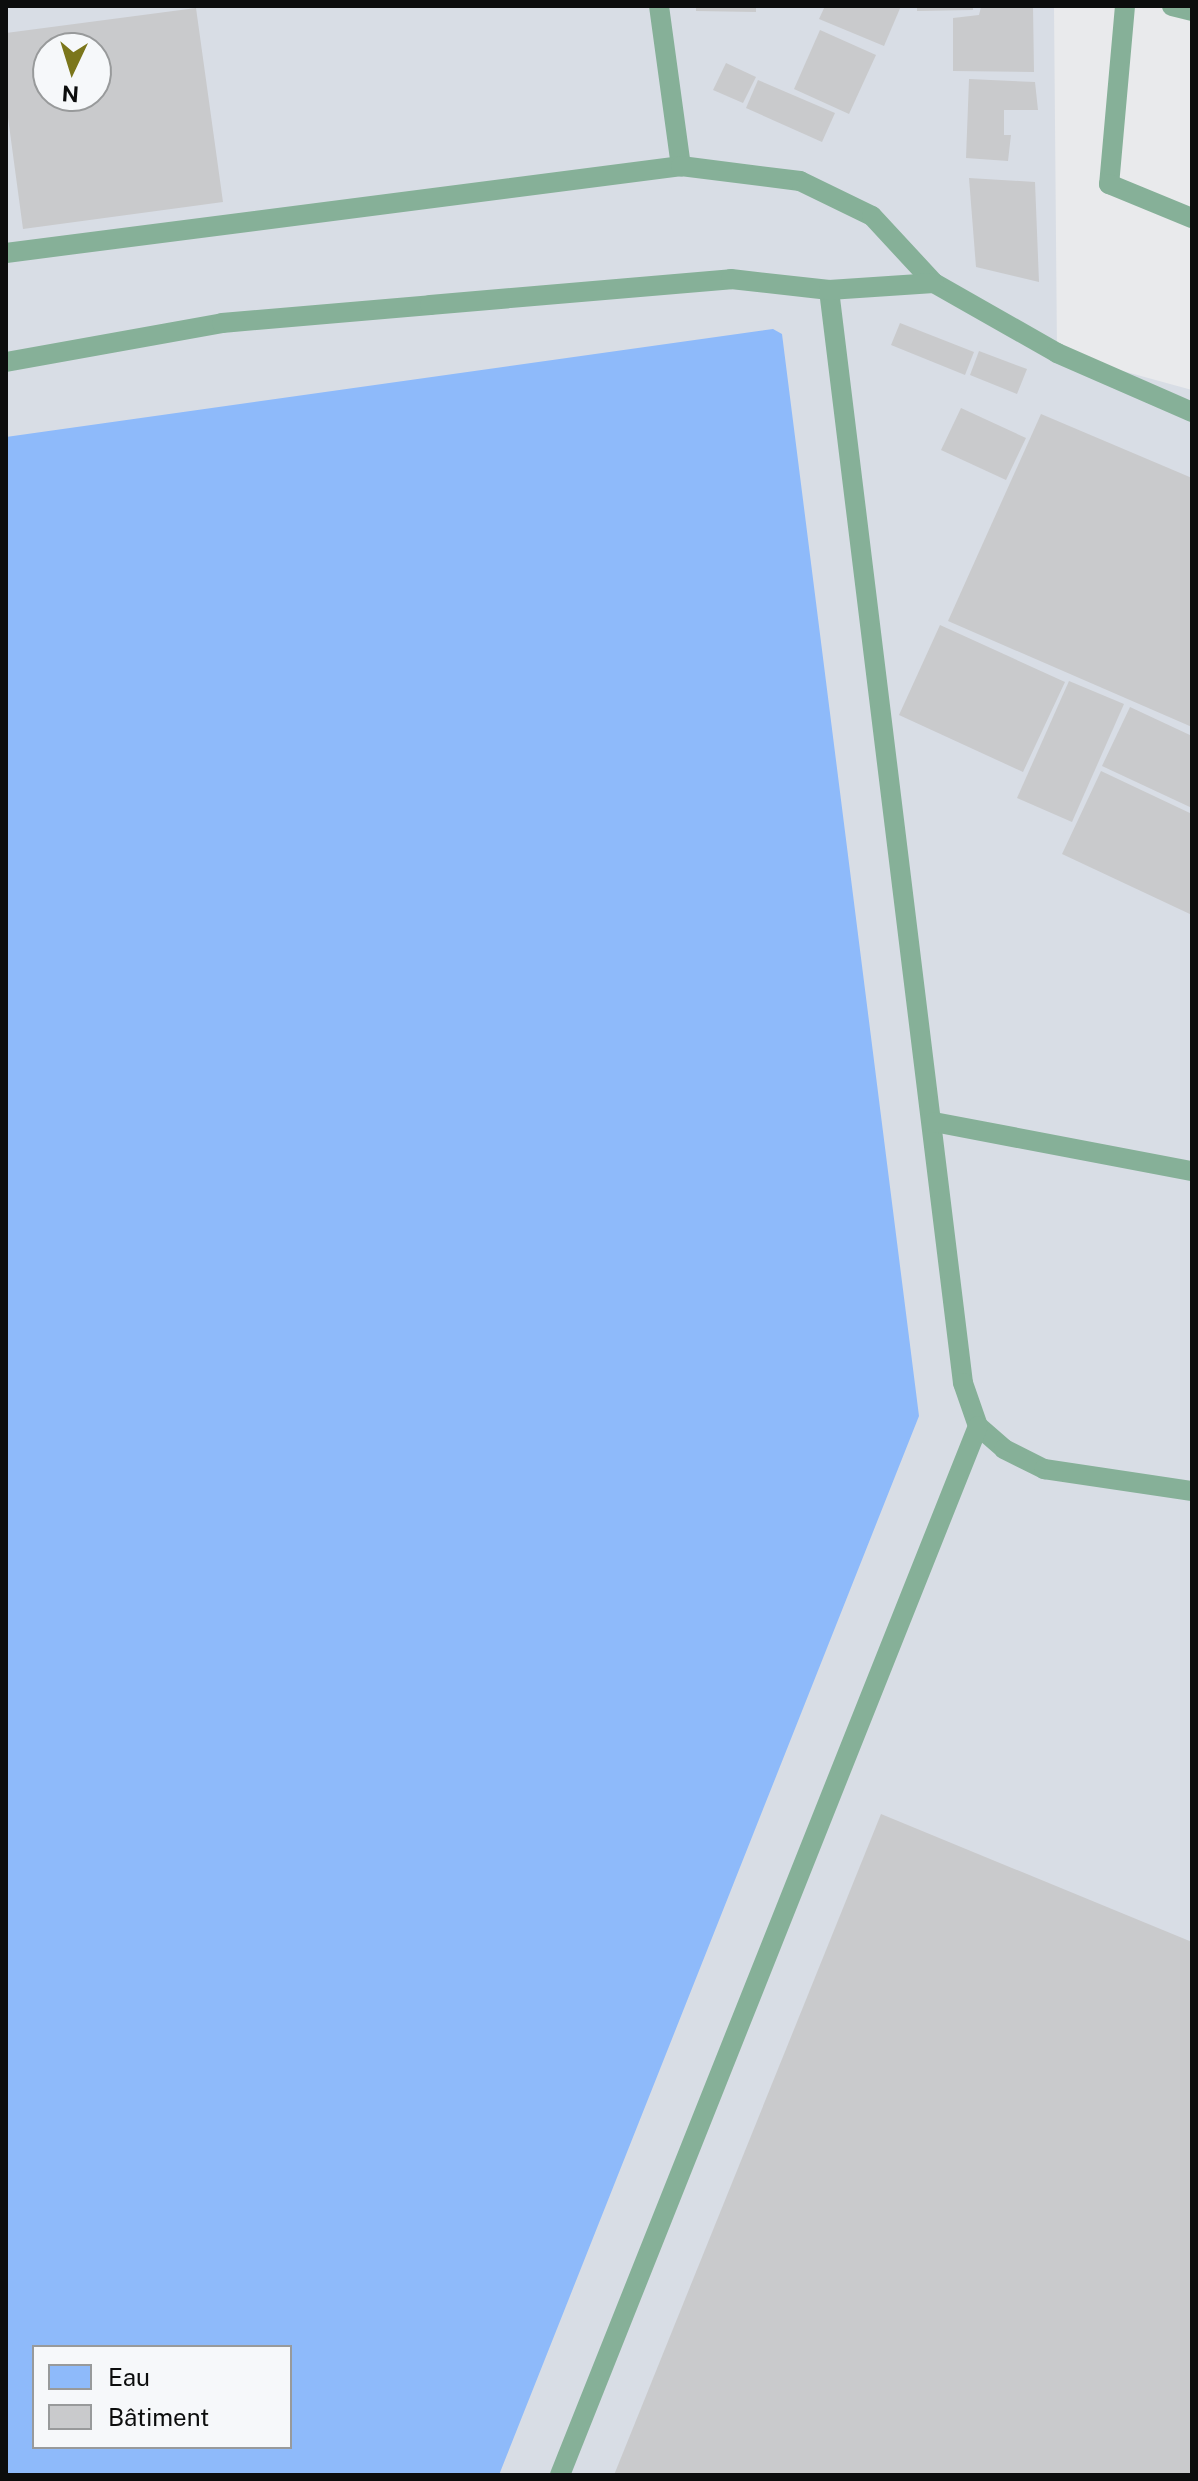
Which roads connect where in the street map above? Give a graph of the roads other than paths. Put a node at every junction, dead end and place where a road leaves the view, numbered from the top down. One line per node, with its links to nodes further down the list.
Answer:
1 (659, 6): 5 (lane)
2 (1125, 6): 6 (lane)
3 (1172, 6): 4 (lane)
4 (1192, 11)
5 (681, 166): 7 (lane); 8 (lane)
6 (1192, 218)
7 (6, 253)
8 (934, 283): 9 (lane); 11 (lane)
9 (829, 290): 10 (lane); 12 (lane)
10 (6, 362)
11 (1192, 412)
12 (934, 1122): 13 (lane); 14 (lane)
13 (1192, 1171)
14 (978, 1426): 15 (lane); 16 (lane)
15 (1192, 1491)
16 (560, 2475)

